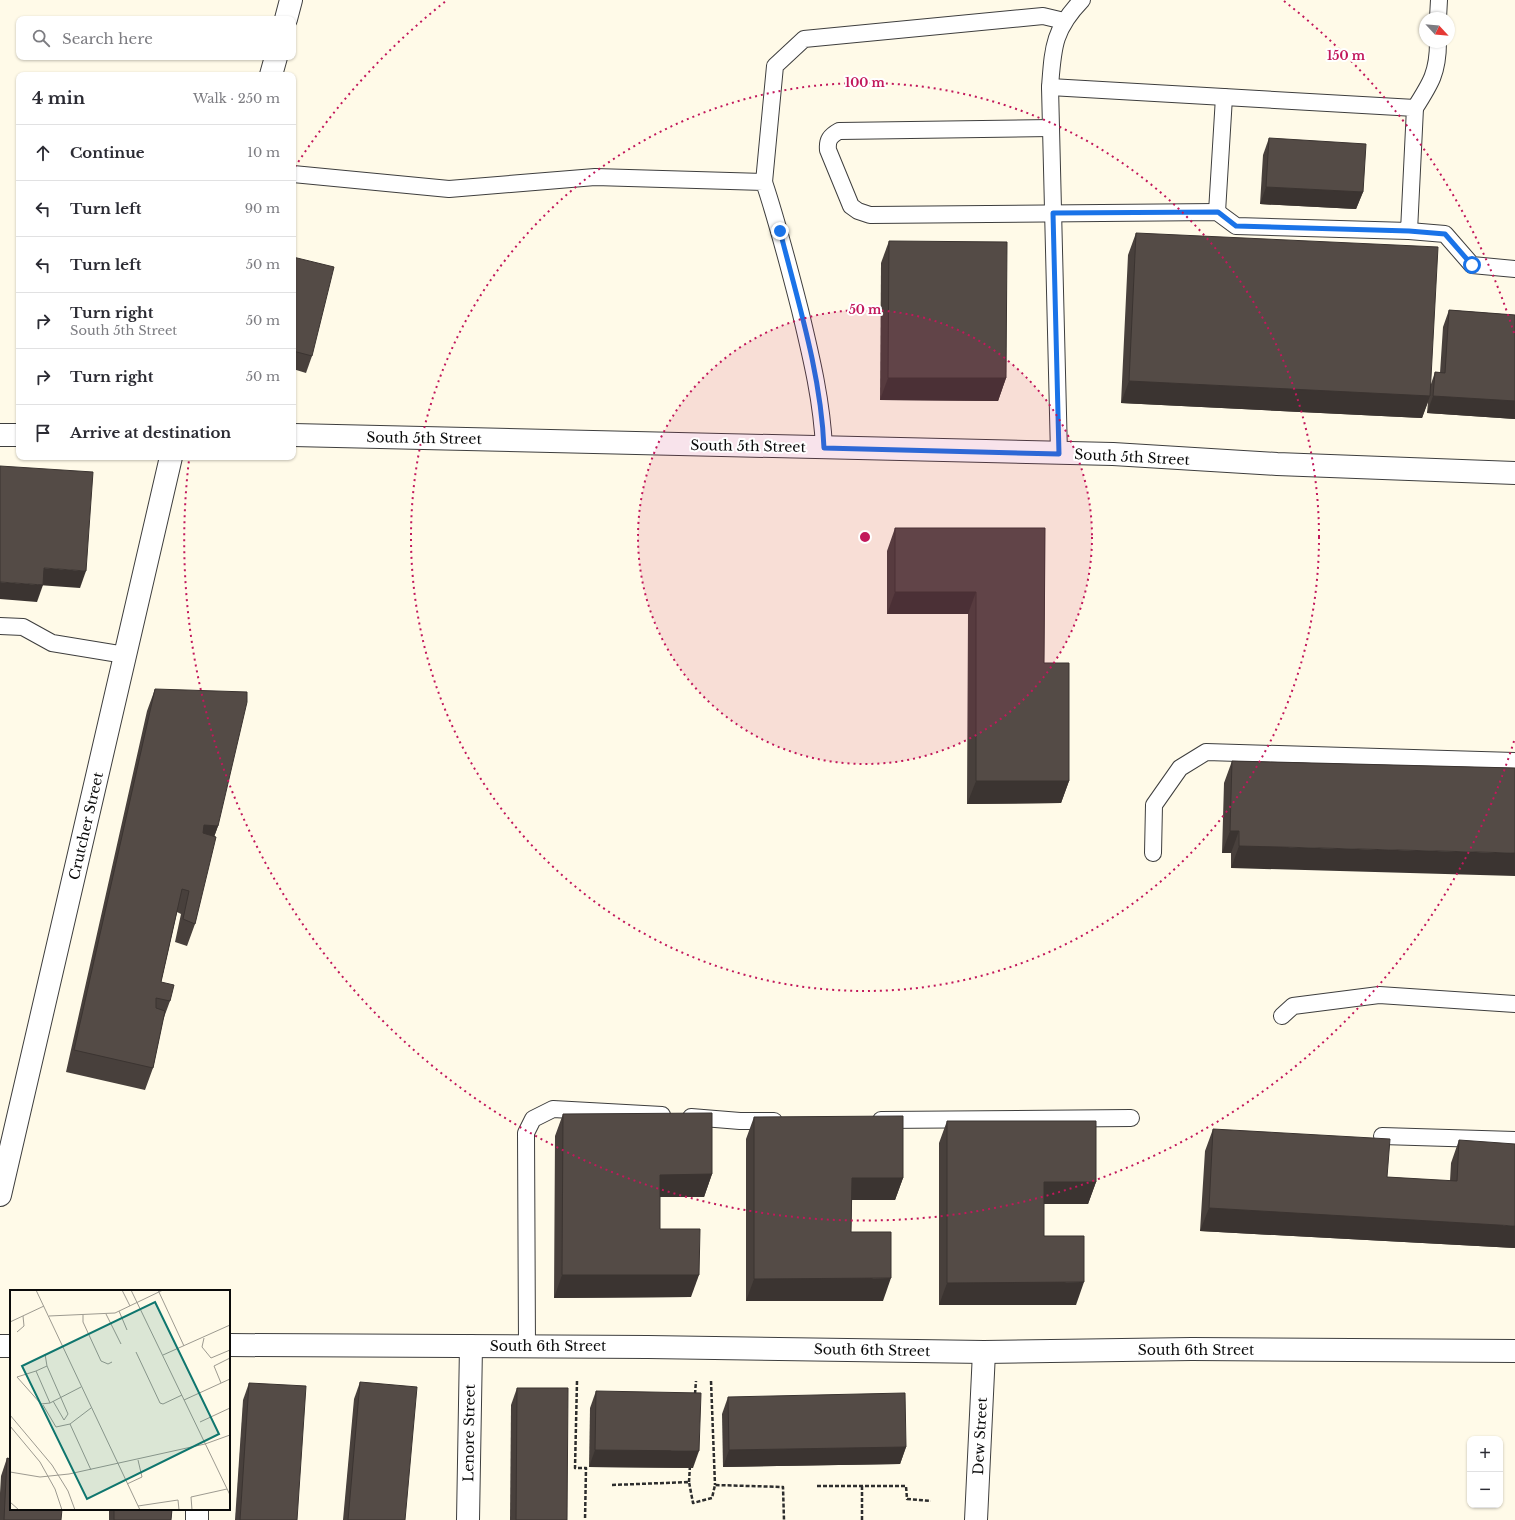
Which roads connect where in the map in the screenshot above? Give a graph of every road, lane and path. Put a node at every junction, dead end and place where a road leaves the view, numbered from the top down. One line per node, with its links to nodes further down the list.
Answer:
1 (291, 0): 5 (street)
2 (1082, 0): 6 (lane)
3 (1439, 0): 4 (lane)
4 (1438, 12)
5 (287, 16)
6 (1064, 21): 10 (lane); 15 (lane)
7 (1438, 48): 12 (lane)
8 (275, 60): 9 (street)
9 (273, 72)
10 (1050, 87): 11 (lane); 13 (lane)
11 (1224, 97): 12 (lane); 16 (lane)
12 (1415, 108): 18 (lane)
13 (1050, 128): 17 (lane); 17 (lane)
14 (296, 174): 15 (lane)
15 (764, 182): 23 (lane)
16 (1218, 212): 17 (lane); 18 (lane)
17 (1053, 213): 24 (lane)
18 (1409, 231): 19 (lane)
19 (1515, 269)
20 (0, 435): 21 (street)
21 (16, 435)
22 (296, 435): 23 (street, South 5th Street)
23 (824, 448): 24 (street, South 5th Street)
24 (1059, 454): 26 (street, South 5th Street)
25 (171, 460): 28 (street, Crutcher Street)
26 (1515, 473)
27 (0, 626): 28 (lane)
28 (125, 655): 38 (street, Crutcher Street)
29 (1515, 761): 30 (lane)
30 (1153, 853)
31 (1515, 1004): 32 (lane)
32 (1282, 1016)
33 (1131, 1118): 34 (lane)
34 (867, 1120)
35 (788, 1121): 41 (lane)
36 (1382, 1136): 37 (lane)
37 (1515, 1140)
38 (0, 1195)
39 (230, 1345): 40 (street, South 6th Street)
40 (471, 1346): 41 (street, South 6th Street); 55 (street, Lenore Street)
41 (527, 1346): 43 (street, South 6th Street)
42 (1515, 1351): 43 (street, South 6th Street)
43 (984, 1352): 59 (street, Dew Street)
44 (577, 1381): 56 (path)
45 (696, 1381): 47 (path)
46 (711, 1381): 51 (path)
47 (695, 1396)
48 (691, 1459): 49 (path)
49 (689, 1482): 50 (path); 51 (path)
50 (612, 1485)
51 (715, 1485): 57 (path)
52 (817, 1486): 53 (path)
53 (862, 1486): 54 (path); 58 (path)
54 (931, 1501)
55 (468, 1520)
56 (585, 1520)
57 (784, 1520)
58 (862, 1520)
59 (976, 1520)

